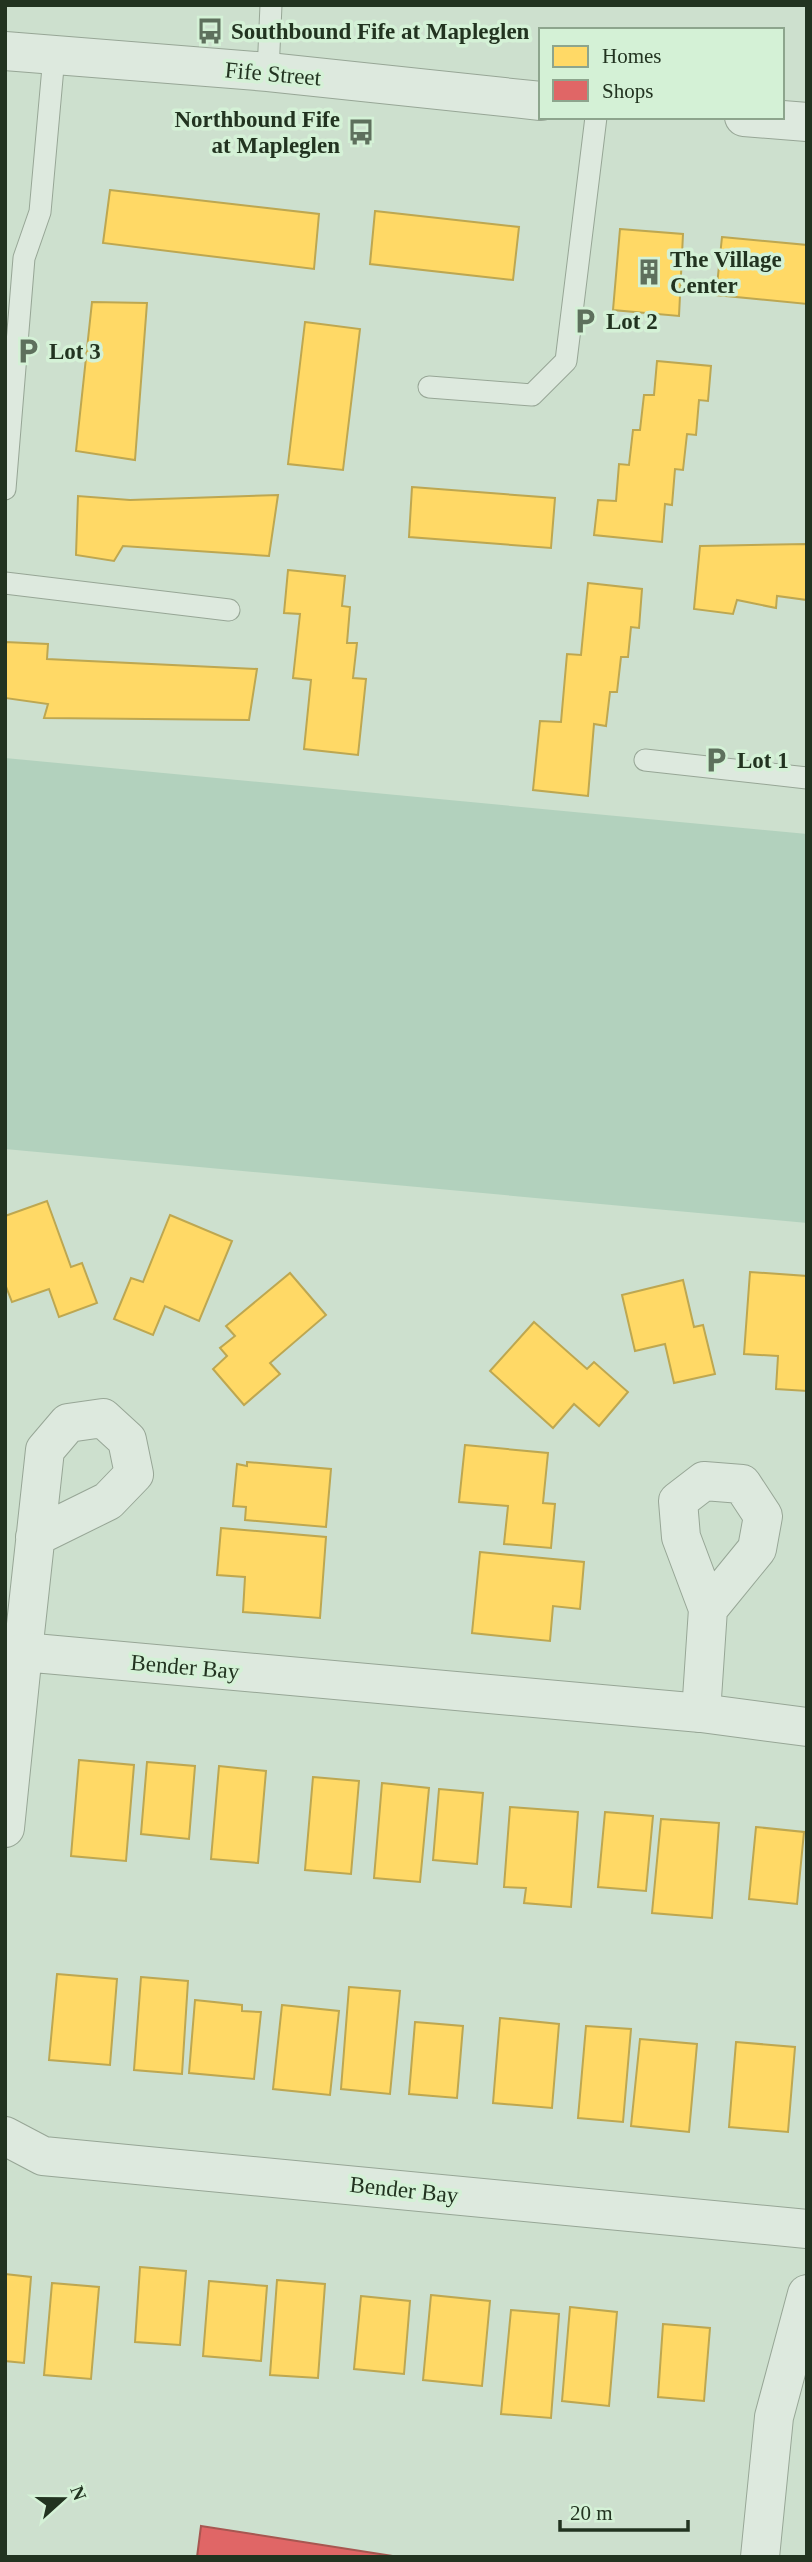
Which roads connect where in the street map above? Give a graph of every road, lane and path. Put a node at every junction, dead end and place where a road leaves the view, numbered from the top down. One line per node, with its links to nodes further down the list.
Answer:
1 (271, 5): 4 (lane)
2 (5, 51): 3 (street, Fife Street)
3 (54, 56): 4 (street, Fife Street); 10 (lane)
4 (268, 72): 5 (street, Fife Street)
5 (539, 101)
6 (596, 119): 9 (lane)
7 (769, 119): 8 (street)
8 (807, 122)
9 (429, 387)
10 (5, 489)
11 (5, 583): 12 (lane)
12 (229, 610)
13 (645, 760): 14 (lane)
14 (807, 778)
15 (36, 1537): 17 (street)
16 (708, 1609): 18 (street)
17 (23, 1652): 18 (street, Bender Bay); 20 (street)
18 (701, 1713): 19 (street, Bender Bay)
19 (807, 1727)
20 (5, 1828)
21 (5, 2136): 22 (street, Bender Bay)
22 (807, 2229)
23 (807, 2294): 24 (street)
24 (760, 2557)

